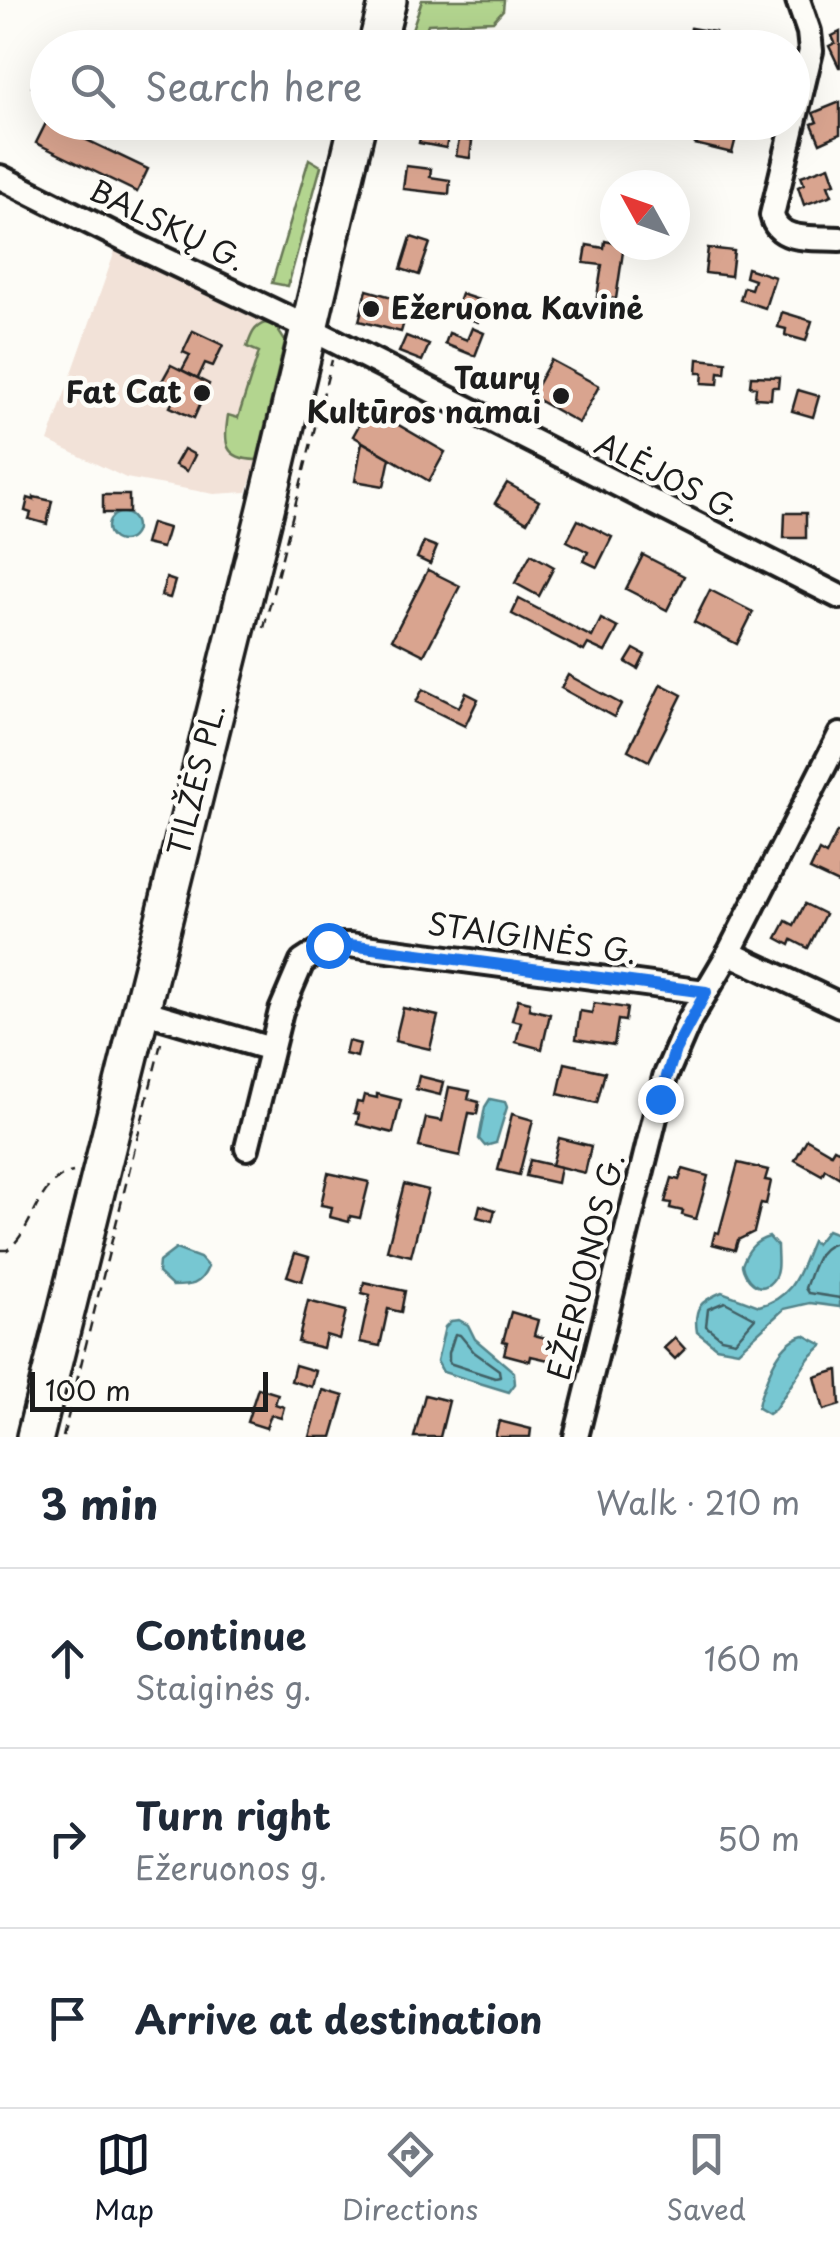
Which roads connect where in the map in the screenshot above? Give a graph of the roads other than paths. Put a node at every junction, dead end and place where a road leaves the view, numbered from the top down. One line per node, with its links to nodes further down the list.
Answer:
1 (388, 0): 3 (highway)
2 (798, 0): 4 (street)
3 (380, 30)
4 (809, 30)
5 (355, 140): 9 (highway, TILŽĖS PL.)
6 (790, 140): 8 (street)
7 (0, 177): 9 (street, BALSKŲ G.)
8 (840, 239)
9 (324, 335): 10 (street, ALĖJOS G.); 15 (highway, TILŽĖS PL.)
10 (840, 597)
11 (840, 735): 12 (street, EŽERUONOS G.)
12 (729, 953): 13 (street, EŽERUONOS G.); 14 (street)
13 (706, 992): 16 (street, STAIGINĖS G.); 19 (street, EŽERUONOS G.)
14 (840, 1005)
15 (153, 1014): 16 (street); 18 (highway, TILŽĖS PL.)
16 (271, 1049): 17 (street)
17 (247, 1148)
18 (35, 1437)
19 (576, 1437)

